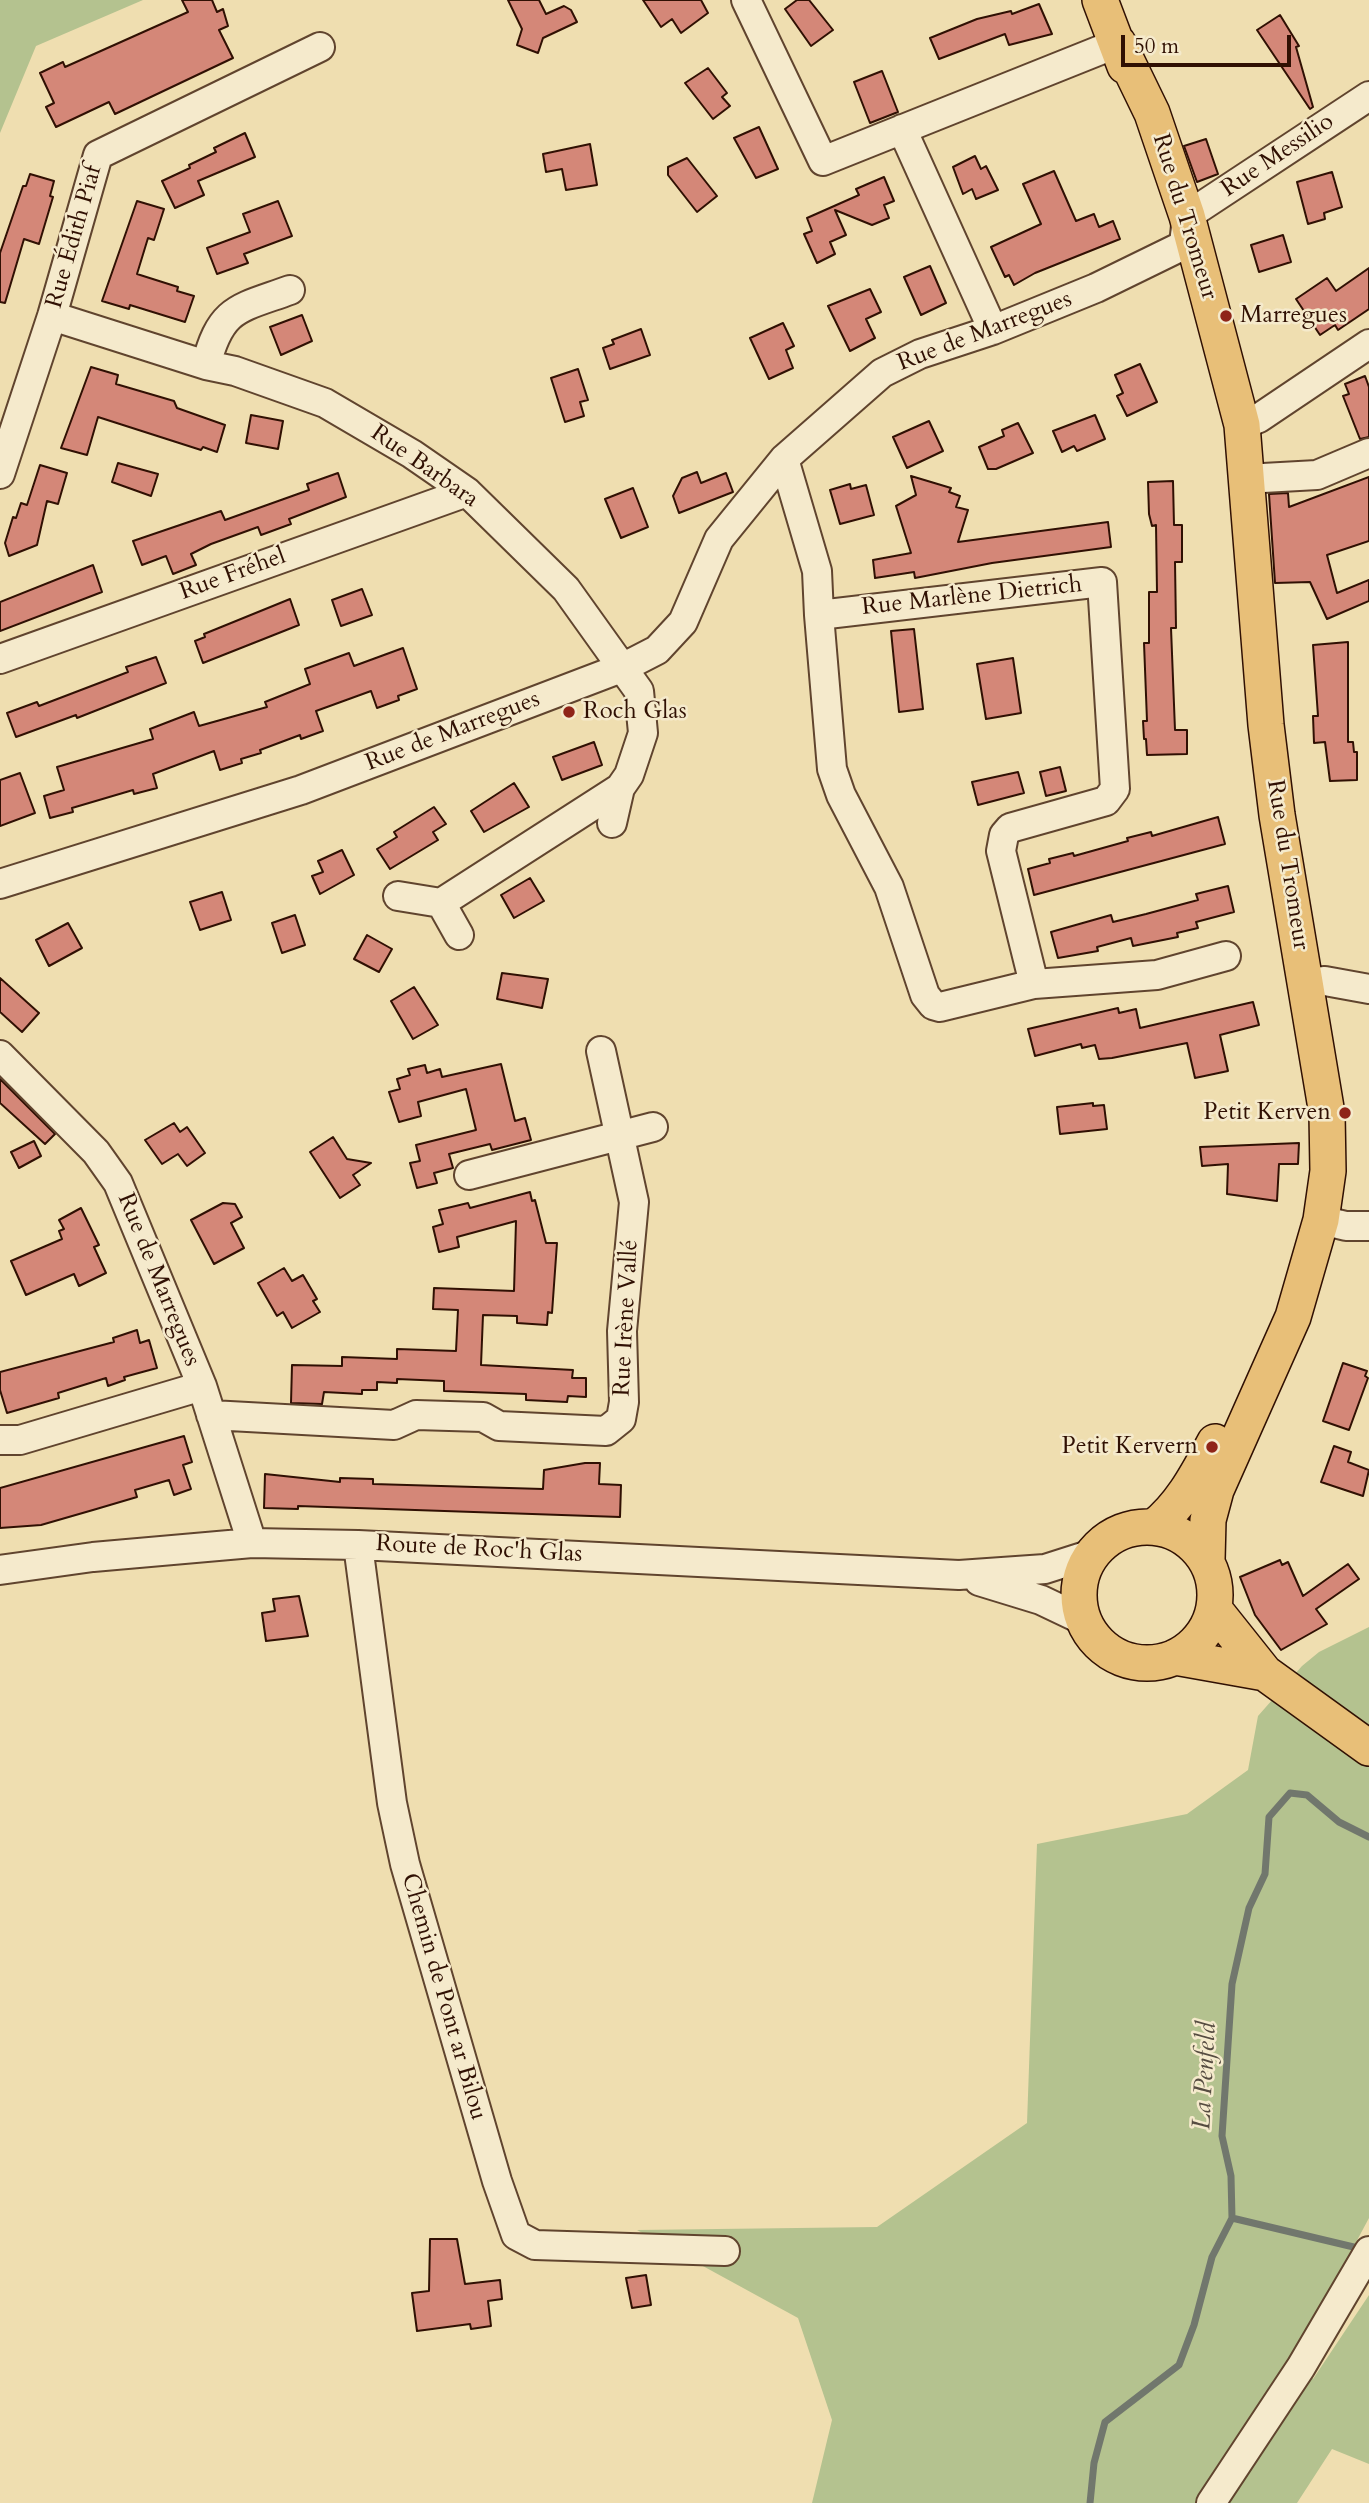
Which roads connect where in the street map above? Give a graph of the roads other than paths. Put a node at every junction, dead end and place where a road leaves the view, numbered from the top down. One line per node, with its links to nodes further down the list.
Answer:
1 (746, 0): 6 (street)
2 (1100, 0): 3 (main road, Rue du Tromeur)
3 (1118, 43): 6 (street); 7 (main road, Rue du Tromeur)
4 (320, 47): 9 (street, Rue Édith Piaf)
5 (1369, 96): 7 (street, Rue Messilio)
6 (902, 129): 10 (street)
7 (1186, 231): 10 (street, Rue de Marregues); 13 (main road, Rue du Tromeur); 17 (main road, Rue du Tromeur)
8 (290, 290): 12 (street)
9 (52, 316): 12 (street, Rue Barbara); 16 (street, Rue Édith Piaf)
10 (993, 330): 15 (street, Rue de Marregues)
11 (1369, 344): 13 (street)
12 (206, 365): 18 (street, Rue Barbara)
13 (1242, 425): 17 (main road, Rue du Tromeur)
14 (1369, 453): 17 (street)
15 (784, 459): 19 (street); 21 (street, Rue de Marregues)
16 (0, 474)
17 (1245, 479): 30 (main road, Rue du Tromeur)
18 (467, 492): 20 (street, Rue Fréhel); 21 (street, Rue Barbara)
19 (819, 615): 29 (street); 29 (street, Rue Marlène Dietrich)
20 (0, 659)
21 (624, 667): 22 (street, Rue Barbara); 24 (street, Rue de Marregues)
22 (620, 788): 23 (street, Rue Barbara); 26 (street)
23 (612, 823)
24 (0, 884)
25 (398, 897): 26 (street)
26 (441, 903): 27 (street)
27 (459, 935)
28 (1226, 956): 29 (street)
29 (1034, 984)
30 (1307, 984): 31 (street); 38 (main road, Rue du Tromeur)
31 (1369, 989)
32 (601, 1051): 35 (street, Rue Irène Vallé)
33 (0, 1055): 39 (street, Rue de Marregues)
34 (653, 1127): 35 (street)
35 (620, 1136): 36 (street); 40 (street, Rue Irène Vallé)
36 (469, 1175)
37 (1369, 1226): 38 (street)
38 (1317, 1234): 42 (main road, Rue du Tromeur); 46 (main road, Rue du Tromeur)
39 (202, 1386): 40 (street, Rue de Marregues); 41 (street)
40 (211, 1415): 43 (street, Rue de Marregues)
41 (0, 1440)
42 (1154, 1527): 45 (main road); 46 (main road)
43 (252, 1544): 44 (street, Route de Roc'h Glas); 47 (street, Route de Roc'h Glas)
44 (358, 1545): 48 (street, Route de Roc'h Glas); 54 (street, Chemin de Pont ar Bilou)
45 (1092, 1554): 48 (street, Route de Roc'h Glas); 50 (main road)
46 (1207, 1560): 49 (main road)
47 (0, 1570)
48 (959, 1575): 50 (street, Route de Roc'h Glas)
49 (1214, 1609): 51 (main road); 52 (main road)
50 (1083, 1620): 51 (main road)
51 (1175, 1657): 52 (main road)
52 (1265, 1673): 53 (main road)
53 (1369, 1748)
54 (725, 2250)
55 (1369, 2251): 56 (street)
56 (1211, 2503)

